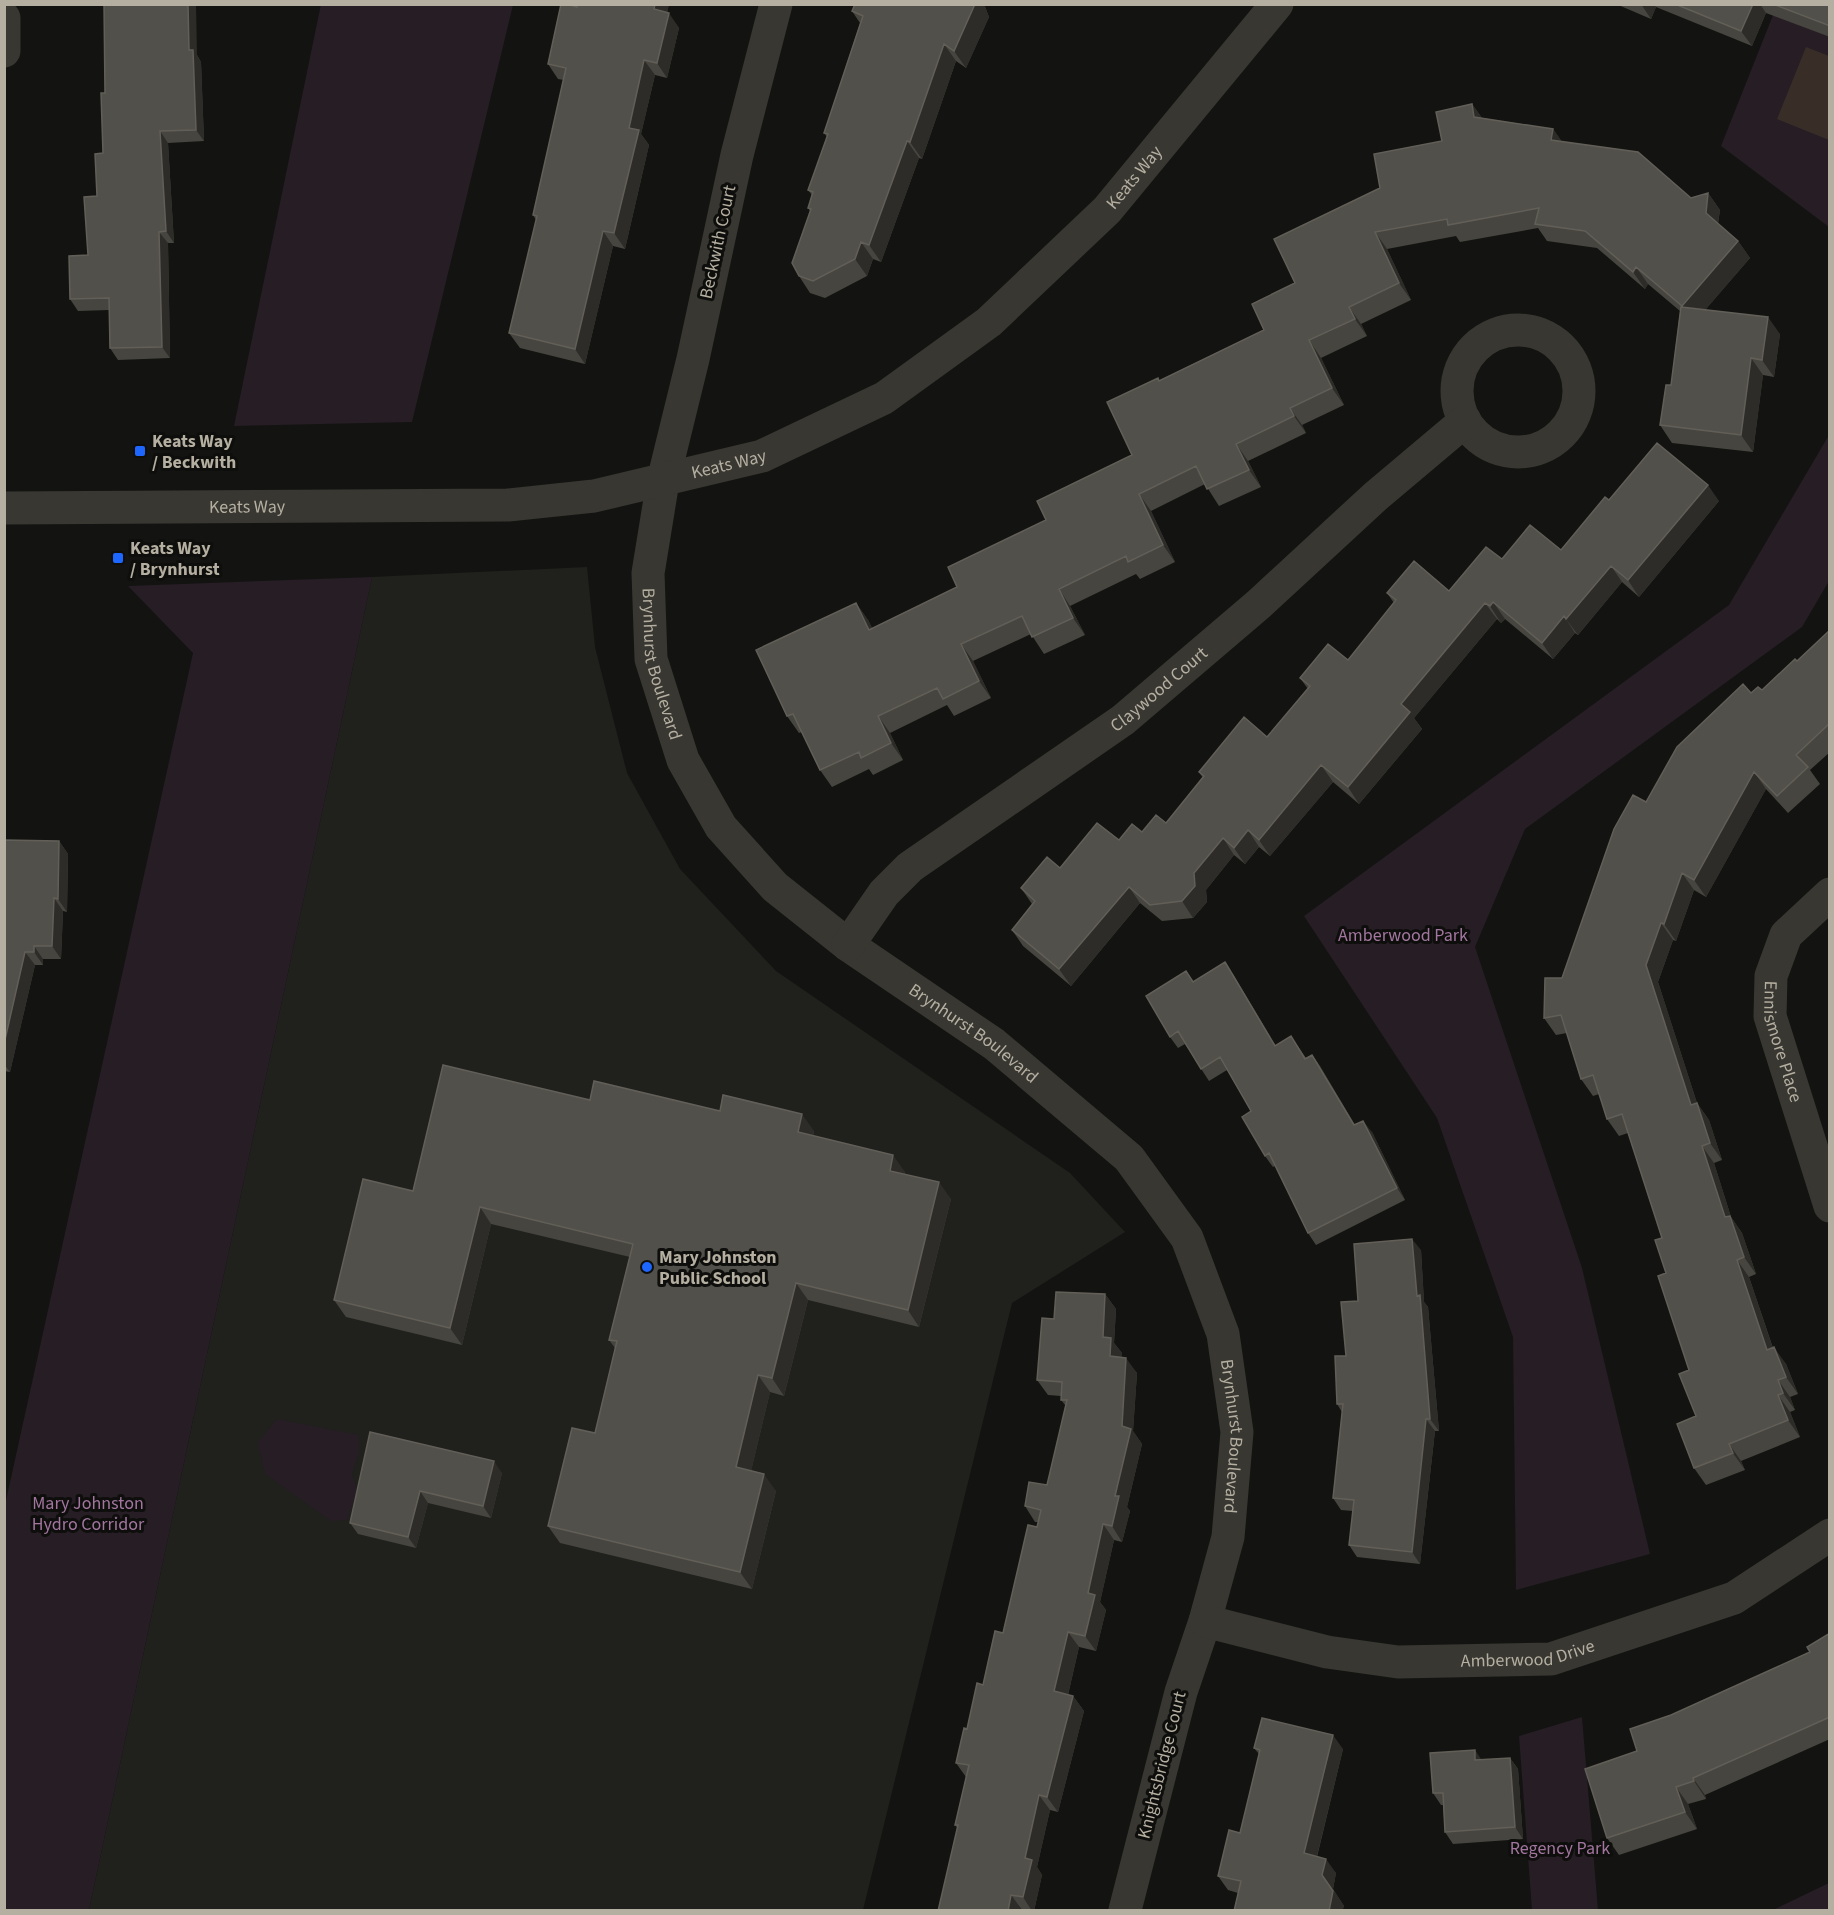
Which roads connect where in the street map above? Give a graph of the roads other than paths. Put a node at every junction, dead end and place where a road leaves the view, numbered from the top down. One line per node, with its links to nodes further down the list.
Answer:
1 (776, 4): 6 (street, Beckwith Court)
2 (1277, 4): 6 (street, Keats Way)
3 (4, 18): 4 (street)
4 (4, 51)
5 (1465, 421): 9 (street, Claywood Court)
6 (663, 481): 7 (street, Keats Way); 9 (street, Brynhurst Boulevard)
7 (4, 508)
8 (1830, 894): 10 (street, Ennismore Place)
9 (848, 945): 12 (street, Brynhurst Boulevard)
10 (1830, 1206)
11 (1830, 1535): 12 (street, Amberwood Drive)
12 (1205, 1621): 13 (street, Knightsbridge Court)
13 (1125, 1911)

